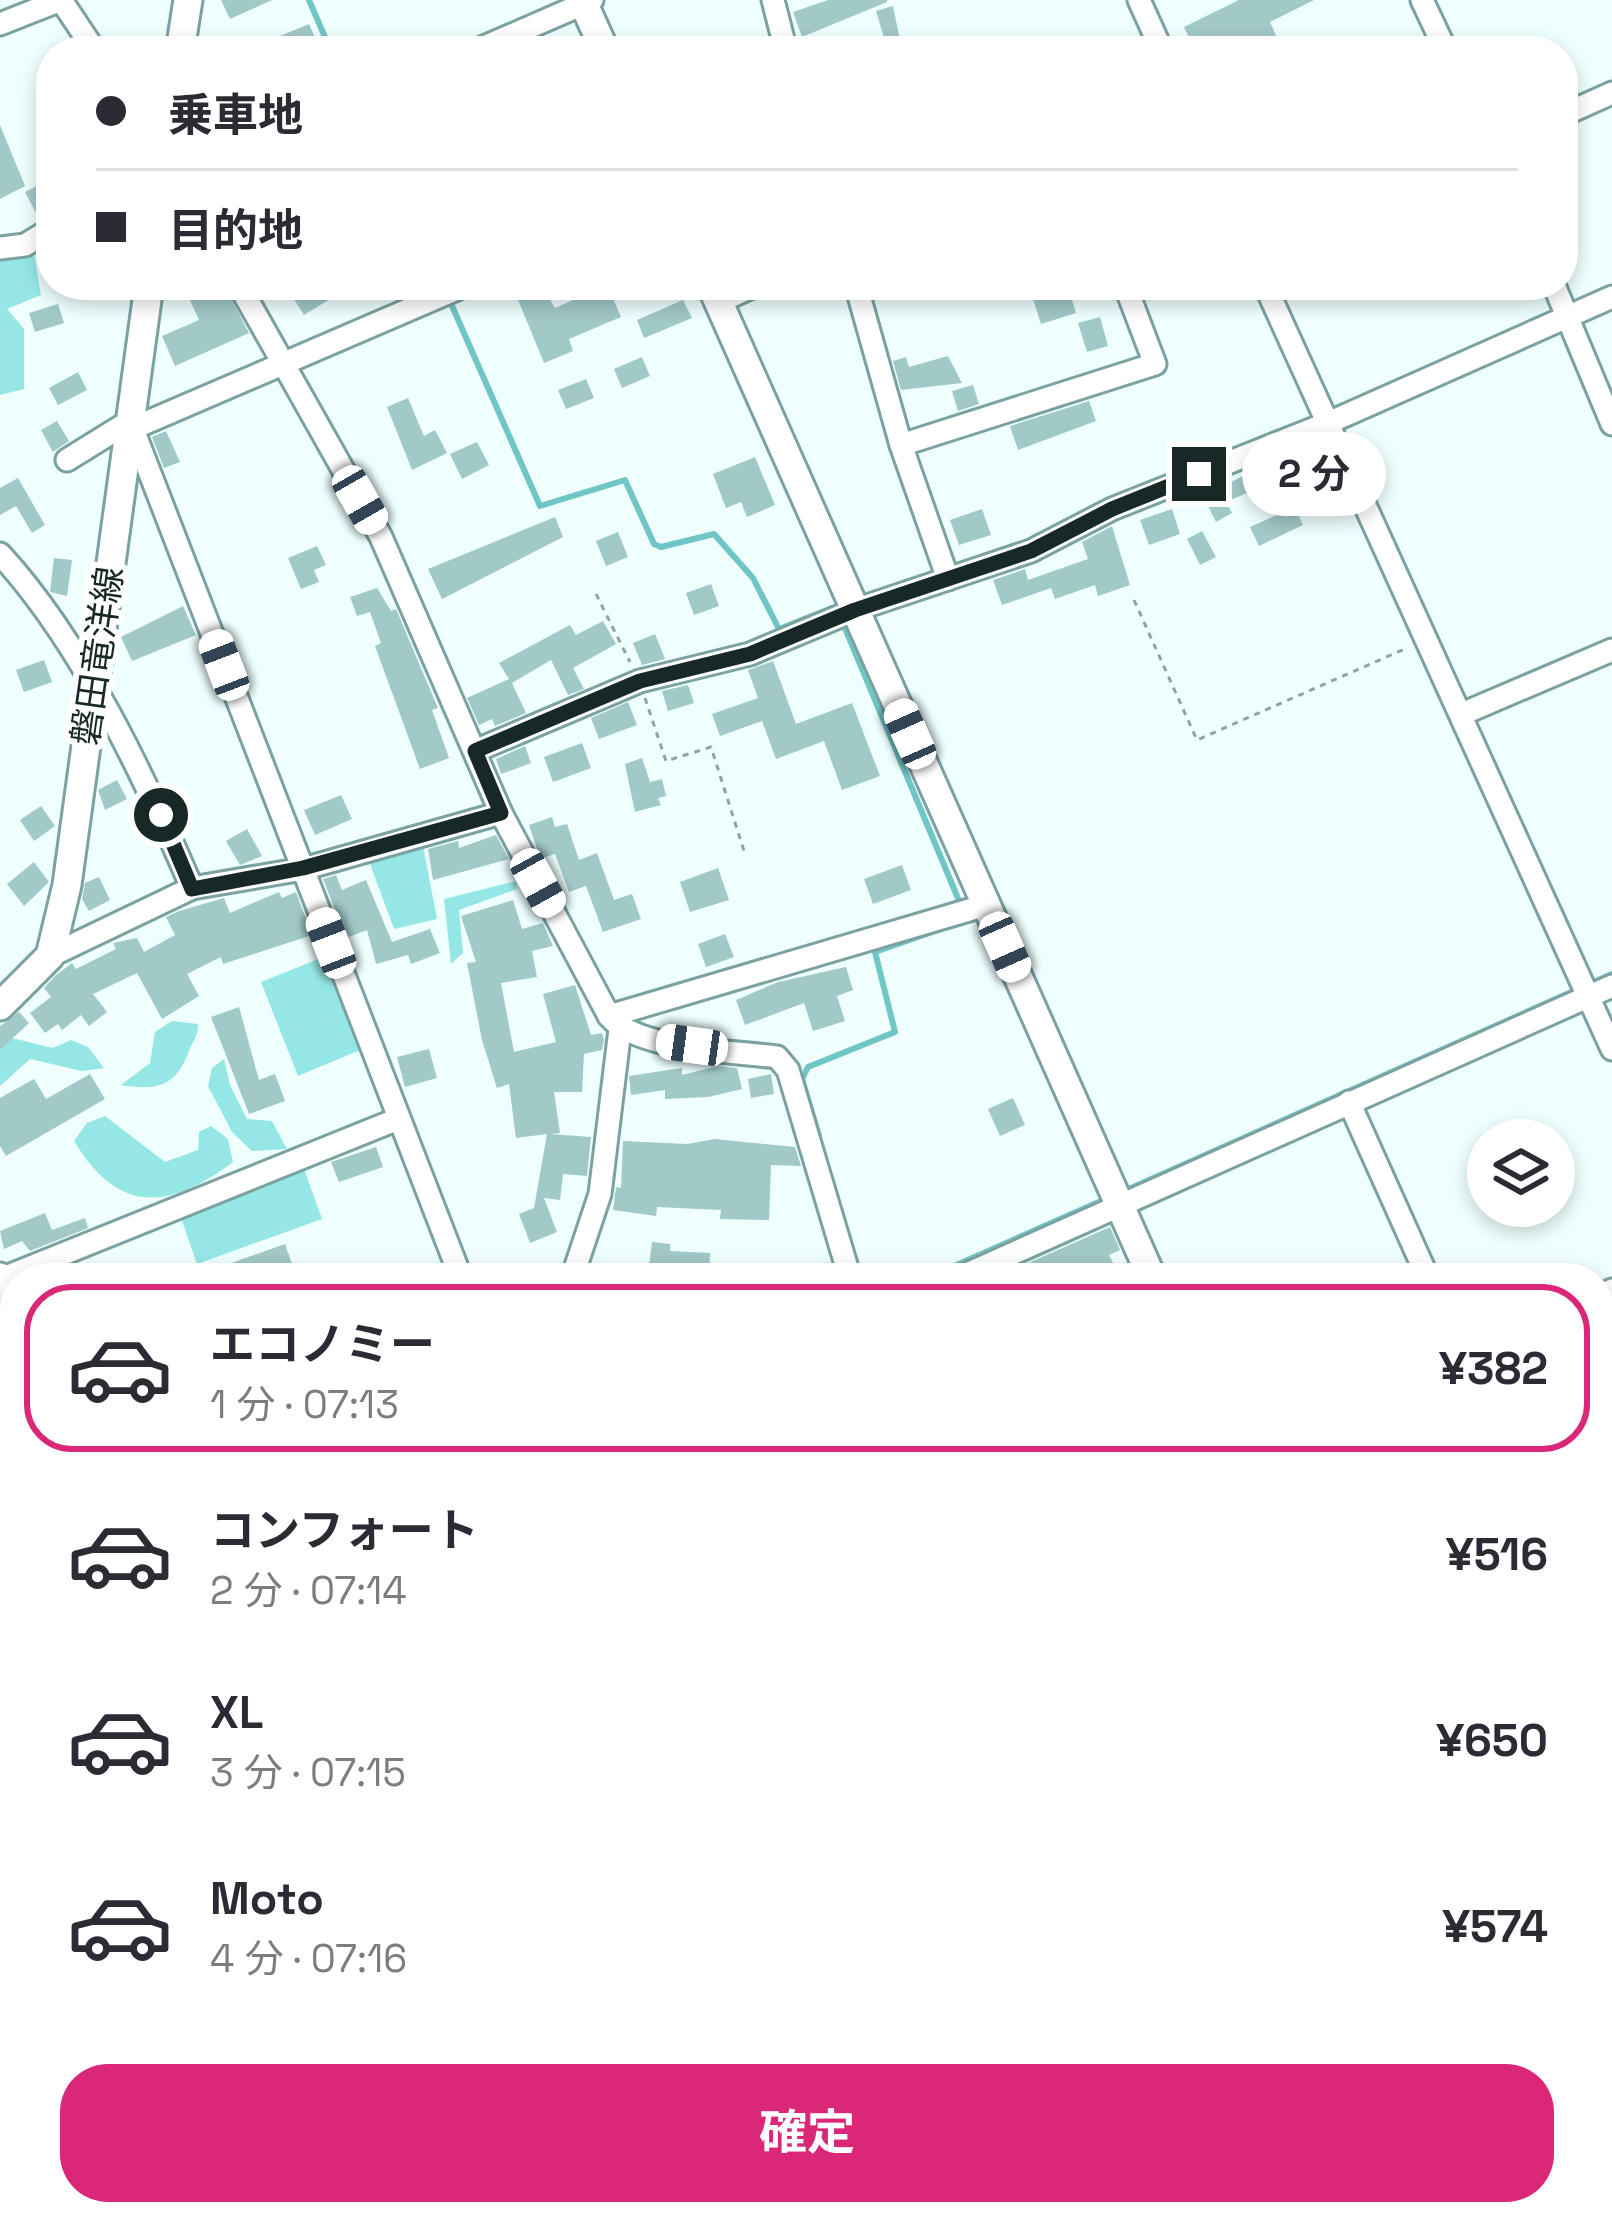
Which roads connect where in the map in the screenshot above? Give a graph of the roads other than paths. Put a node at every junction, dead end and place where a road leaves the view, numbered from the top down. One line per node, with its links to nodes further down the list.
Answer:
1 (61, 0): 7 (street); 8 (street)
2 (188, 0): 9 (street)
3 (773, 0): 12 (street)
4 (1139, 0): 13 (street)
5 (1422, 0): 14 (street)
6 (586, 1): 10 (street); 11 (street)
7 (0, 24)
8 (85, 36)
9 (182, 36)
10 (508, 36)
11 (599, 36)
12 (782, 36)
13 (1155, 36)
14 (1439, 36)
15 (1612, 93): 16 (street)
16 (1578, 108)
17 (36, 238): 18 (street)
18 (0, 248)
19 (1612, 297): 28 (street)
20 (147, 300): 32 (street, 磐田竜洋線)
21 (247, 300): 29 (street)
22 (433, 300): 29 (street)
23 (718, 300): 37 (street)
24 (860, 300): 33 (street)
25 (1131, 300): 33 (street)
26 (1272, 300): 30 (street)
27 (1561, 300): 28 (street)
28 (1568, 316): 30 (street); 31 (street)
29 (283, 367): 32 (street); 41 (street)
30 (1328, 423): 36 (street); 40 (street)
31 (1612, 424)
32 (131, 428): 34 (street); 39 (street, 磐田竜洋線); 43 (street)
33 (902, 446): 36 (street)
34 (67, 460)
35 (0, 554): 39 (street)
36 (948, 579): 37 (street)
37 (855, 610): 41 (street); 45 (street)
38 (1612, 650): 40 (street)
39 (93, 689): 44 (street); 46 (street, 磐田竜洋線)
40 (1462, 714): 48 (street)
41 (475, 751): 42 (street)
42 (501, 813): 43 (street); 50 (street)
43 (303, 868): 44 (street); 53 (street)
44 (192, 889): 46 (street)
45 (986, 904): 50 (street); 54 (street)
46 (50, 956): 49 (street)
47 (1612, 986): 48 (street)
48 (1588, 997): 51 (street); 52 (street)
49 (0, 1006)
50 (615, 1022): 57 (street); 58 (street)
51 (1612, 1049)
52 (1349, 1102): 54 (street); 61 (street)
53 (398, 1120): 55 (street); 56 (street)
54 (1119, 1204): 59 (street); 60 (street)
55 (38, 1263)
56 (455, 1263)
57 (577, 1263)
58 (846, 1263)
59 (991, 1263)
60 (1145, 1263)
61 (1421, 1263)

